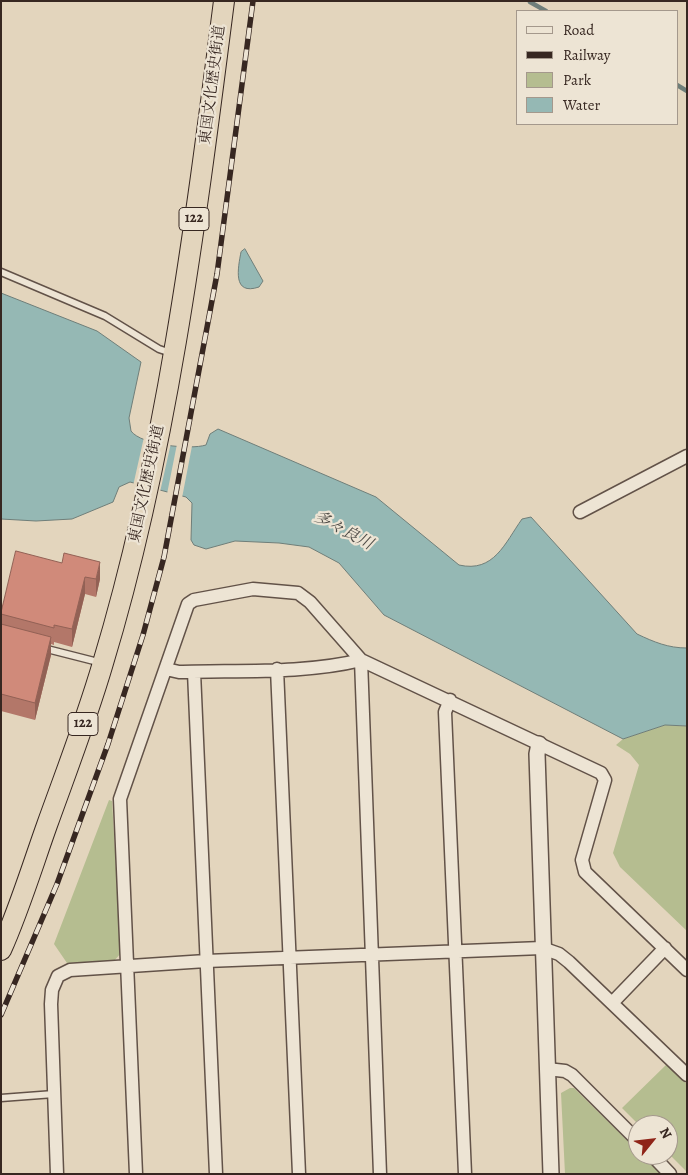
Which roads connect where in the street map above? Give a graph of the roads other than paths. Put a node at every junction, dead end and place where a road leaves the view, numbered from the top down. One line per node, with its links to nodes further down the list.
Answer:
1 (224, 1): 3 (highway, 東国文化歴史街道 / 122)
2 (1, 272): 3 (lane)
3 (173, 354): 8 (highway, 東国文化歴史街道 / 122)
4 (687, 456): 5 (street)
5 (580, 512)
6 (36, 646): 8 (lane)
7 (361, 660): 9 (street); 10 (street); 12 (street); 18 (street)
8 (104, 663): 16 (highway, 東国文化歴史街道 / 122)
9 (166, 669): 11 (street); 21 (street)
10 (277, 669): 11 (street); 19 (street)
11 (194, 672): 20 (street)
12 (450, 700): 13 (street); 17 (street)
13 (539, 744): 14 (street); 15 (street)
14 (542, 948): 17 (street); 23 (street); 24 (street)
15 (665, 948): 22 (street); 23 (street)
16 (1, 949)
17 (455, 952): 18 (street); 34 (street)
18 (371, 955): 19 (street); 33 (street)
19 (288, 958): 20 (street); 32 (street)
20 (206, 961): 21 (street); 31 (street)
21 (126, 966): 26 (street); 30 (street)
22 (687, 970)
23 (612, 1002): 25 (street)
24 (548, 1069): 28 (street); 35 (street)
25 (687, 1075)
26 (54, 1094): 27 (lane); 29 (street)
27 (1, 1098)
28 (628, 1131)
29 (57, 1174)
30 (136, 1174)
31 (216, 1174)
32 (299, 1174)
33 (380, 1174)
34 (465, 1174)
35 (552, 1174)

